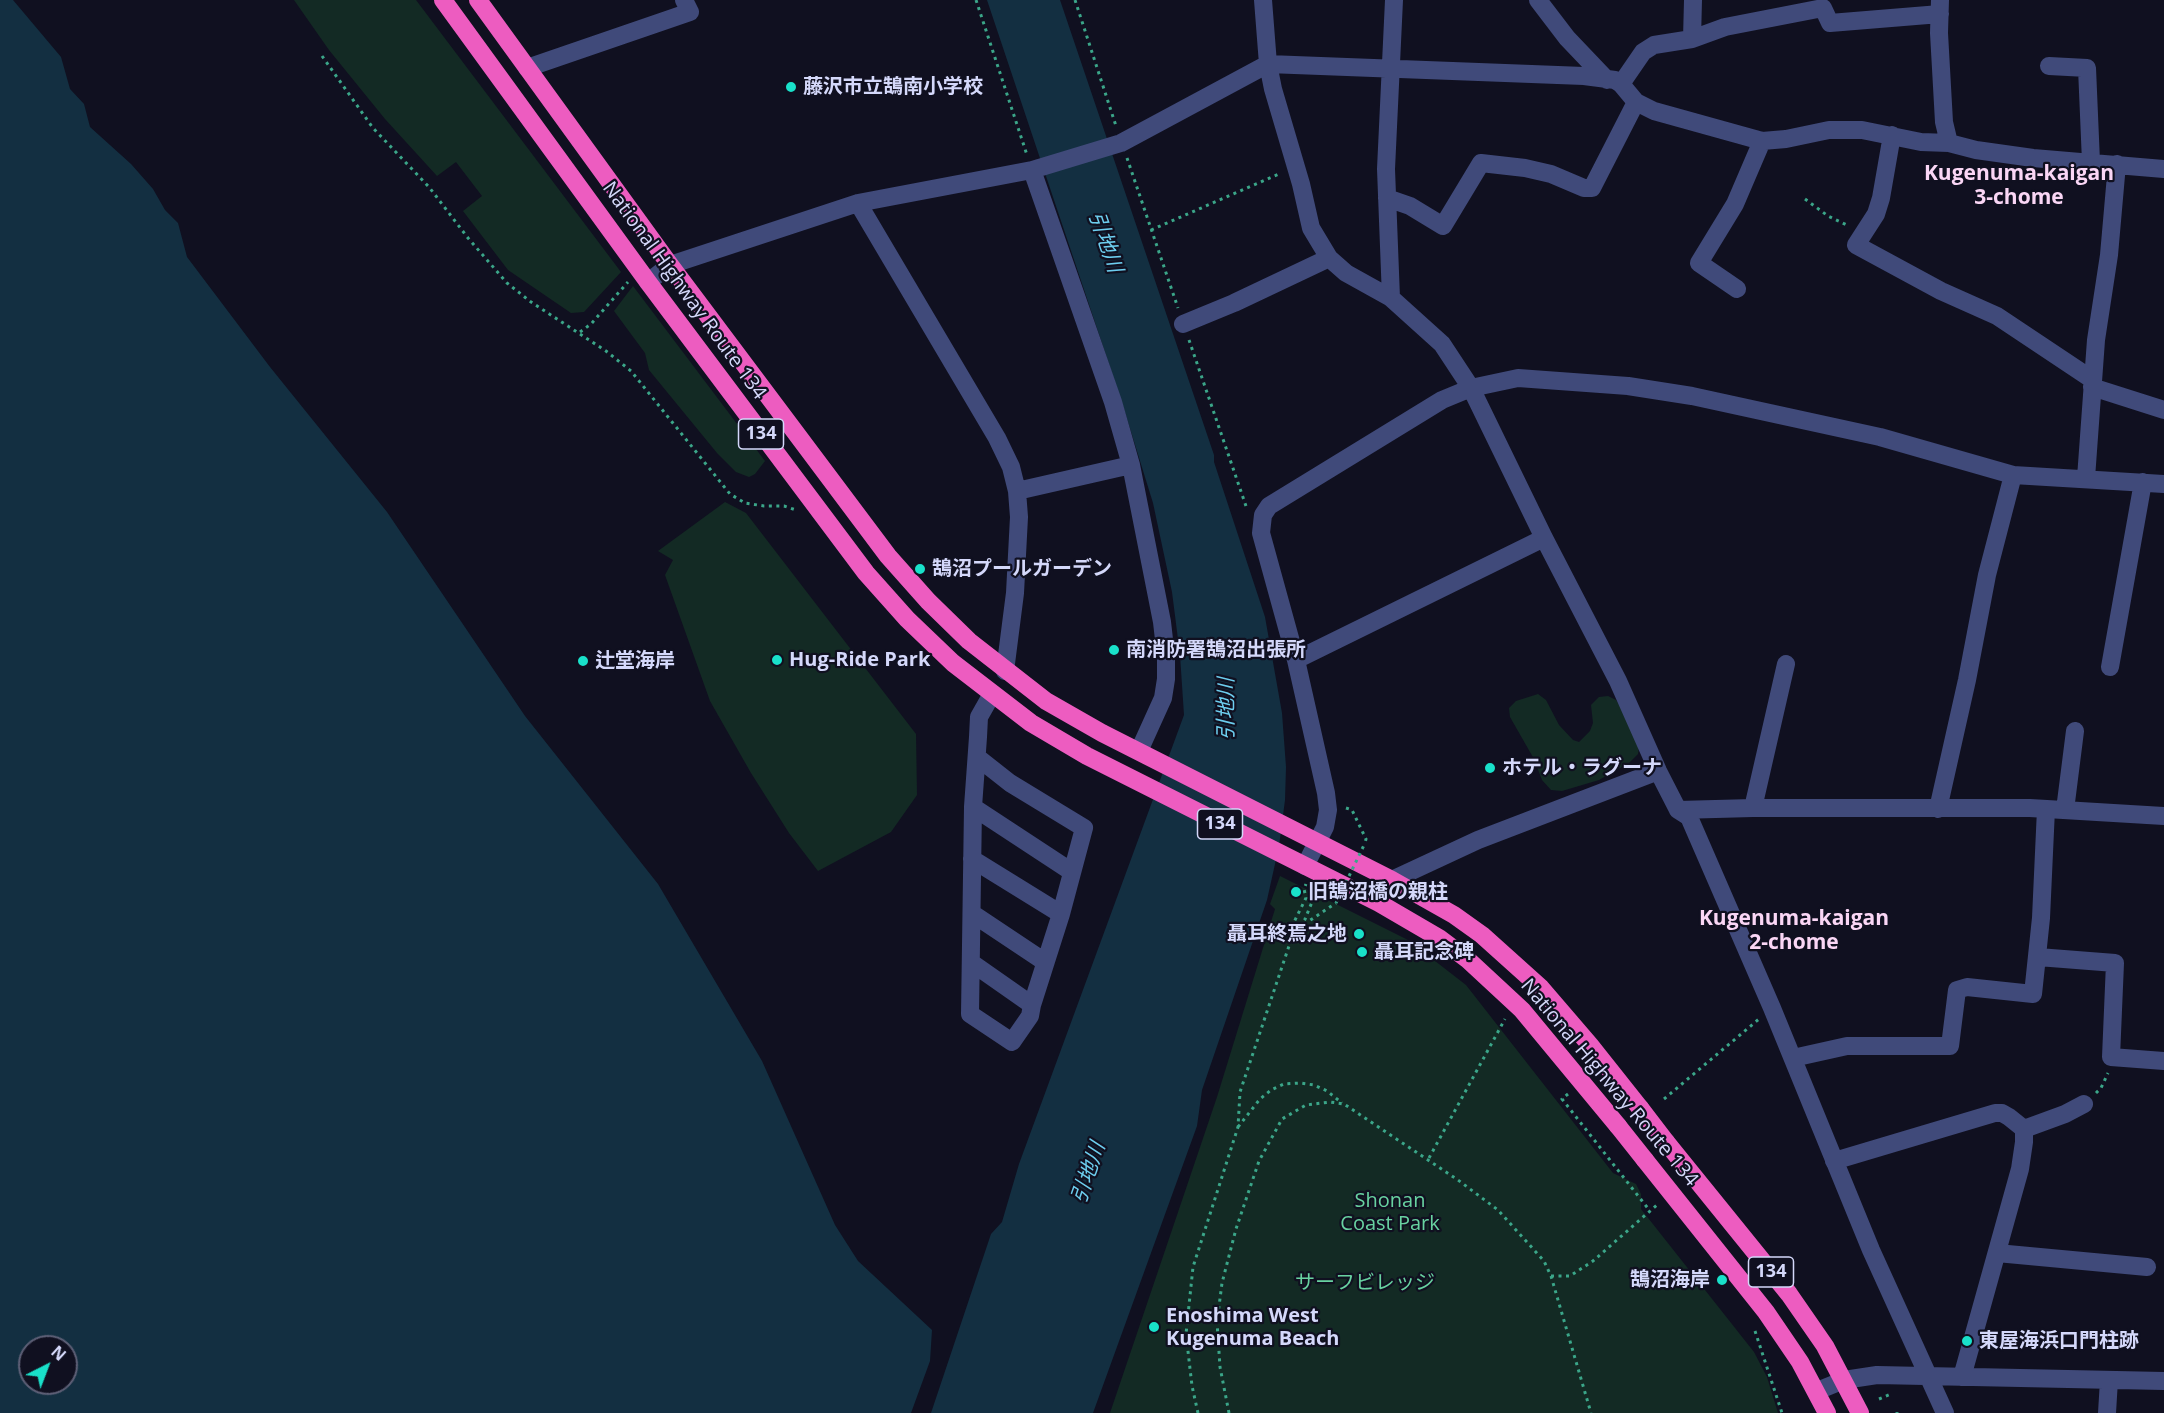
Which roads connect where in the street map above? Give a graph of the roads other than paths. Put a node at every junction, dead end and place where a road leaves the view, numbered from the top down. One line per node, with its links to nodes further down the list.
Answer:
1 (443, 0): 28 (highway, National Highway Route 134 / 134)
2 (478, 0): 13 (highway, National Highway Route 134 / 134)
3 (684, 0): 13 (street)
4 (1263, 0): 11 (street)
5 (1394, 0): 14 (street)
6 (1538, 0): 15 (street)
7 (1693, 0): 10 (street)
8 (1823, 4): 9 (street); 10 (street)
9 (1940, 7): 19 (street)
10 (1692, 39): 15 (street)
11 (1268, 64): 14 (street); 22 (street); 26 (street)
12 (2049, 66): 20 (street)
13 (527, 68): 27 (highway, National Highway Route 134 / 134)
14 (1390, 69): 15 (street); 24 (street)
15 (1614, 82): 16 (street)
16 (1636, 102): 18 (street); 24 (street)
17 (1892, 135): 18 (street); 19 (street); 32 (street)
18 (1762, 141): 29 (street)
19 (1949, 143): 20 (street)
20 (2091, 162): 21 (street)
21 (2117, 164): 23 (street); 32 (street)
22 (1036, 169): 25 (street); 35 (street)
23 (2164, 169)
24 (1387, 198): 30 (street)
25 (858, 203): 27 (street); 40 (street)
26 (1329, 258): 30 (street); 31 (street)
27 (670, 265): 28 (street); 45 (highway, National Highway Route 134 / 134)
28 (644, 277): 46 (highway, National Highway Route 134 / 134)
29 (1737, 289)
30 (1391, 298): 33 (street)
31 (1183, 324)
32 (2093, 383): 34 (street); 37 (street)
33 (1471, 388): 36 (street); 41 (street); 42 (street)
34 (2164, 410)
35 (1131, 465): 40 (street); 48 (street)
36 (2013, 474): 37 (street); 53 (street)
37 (2086, 478): 38 (street)
38 (2143, 482): 39 (street); 44 (street)
39 (2164, 484)
40 (1017, 491): 45 (street)
41 (1544, 538): 42 (street); 50 (street)
42 (1296, 660): 58 (street)
43 (1786, 664): 52 (street)
44 (2110, 667)
45 (1005, 671): 48 (highway, National Highway Route 134 / 134)
46 (992, 694): 49 (street); 61 (highway, National Highway Route 134 / 134)
47 (2075, 731): 56 (street)
48 (1139, 751): 58 (highway, National Highway Route 134 / 134)
49 (977, 757): 51 (street); 60 (street)
50 (1658, 771): 55 (street); 62 (street)
51 (973, 807): 59 (street); 60 (street)
52 (1753, 808): 53 (street); 55 (street)
53 (1938, 809): 54 (street)
54 (2046, 809): 56 (street); 65 (street)
55 (1678, 810): 69 (street)
56 (2065, 810): 57 (street)
57 (2164, 816)
58 (1317, 842): 61 (street); 62 (highway, National Highway Route 134 / 134)
59 (972, 859): 63 (street); 64 (street)
60 (1072, 872): 64 (street)
61 (1306, 875): 81 (highway, National Highway Route 134 / 134, bridge)
62 (1392, 880): 78 (highway, National Highway Route 134 / 134, bridge)
63 (973, 914): 66 (street); 67 (street)
64 (1061, 915): 66 (street)
65 (2038, 957): 69 (street); 70 (street)
66 (1045, 962): 68 (street)
67 (972, 963): 68 (street); 68 (street)
68 (1032, 1005)
69 (1793, 1058): 73 (street)
70 (2164, 1061)
71 (2084, 1104): 72 (street)
72 (2024, 1129): 73 (street); 74 (street)
73 (1834, 1161): 76 (street)
74 (1997, 1253): 75 (street); 77 (street)
75 (2147, 1267)
76 (1929, 1376): 77 (street); 78 (street); 84 (street)
77 (1962, 1377): 79 (street)
78 (1844, 1380): 81 (street); 83 (highway, National Highway Route 134 / 134)
79 (2109, 1380): 80 (street); 85 (street)
80 (2164, 1381)
81 (1817, 1391): 82 (highway, National Highway Route 134 / 134)
82 (1827, 1413)
83 (1860, 1413)
84 (1945, 1413)
85 (2107, 1413)

